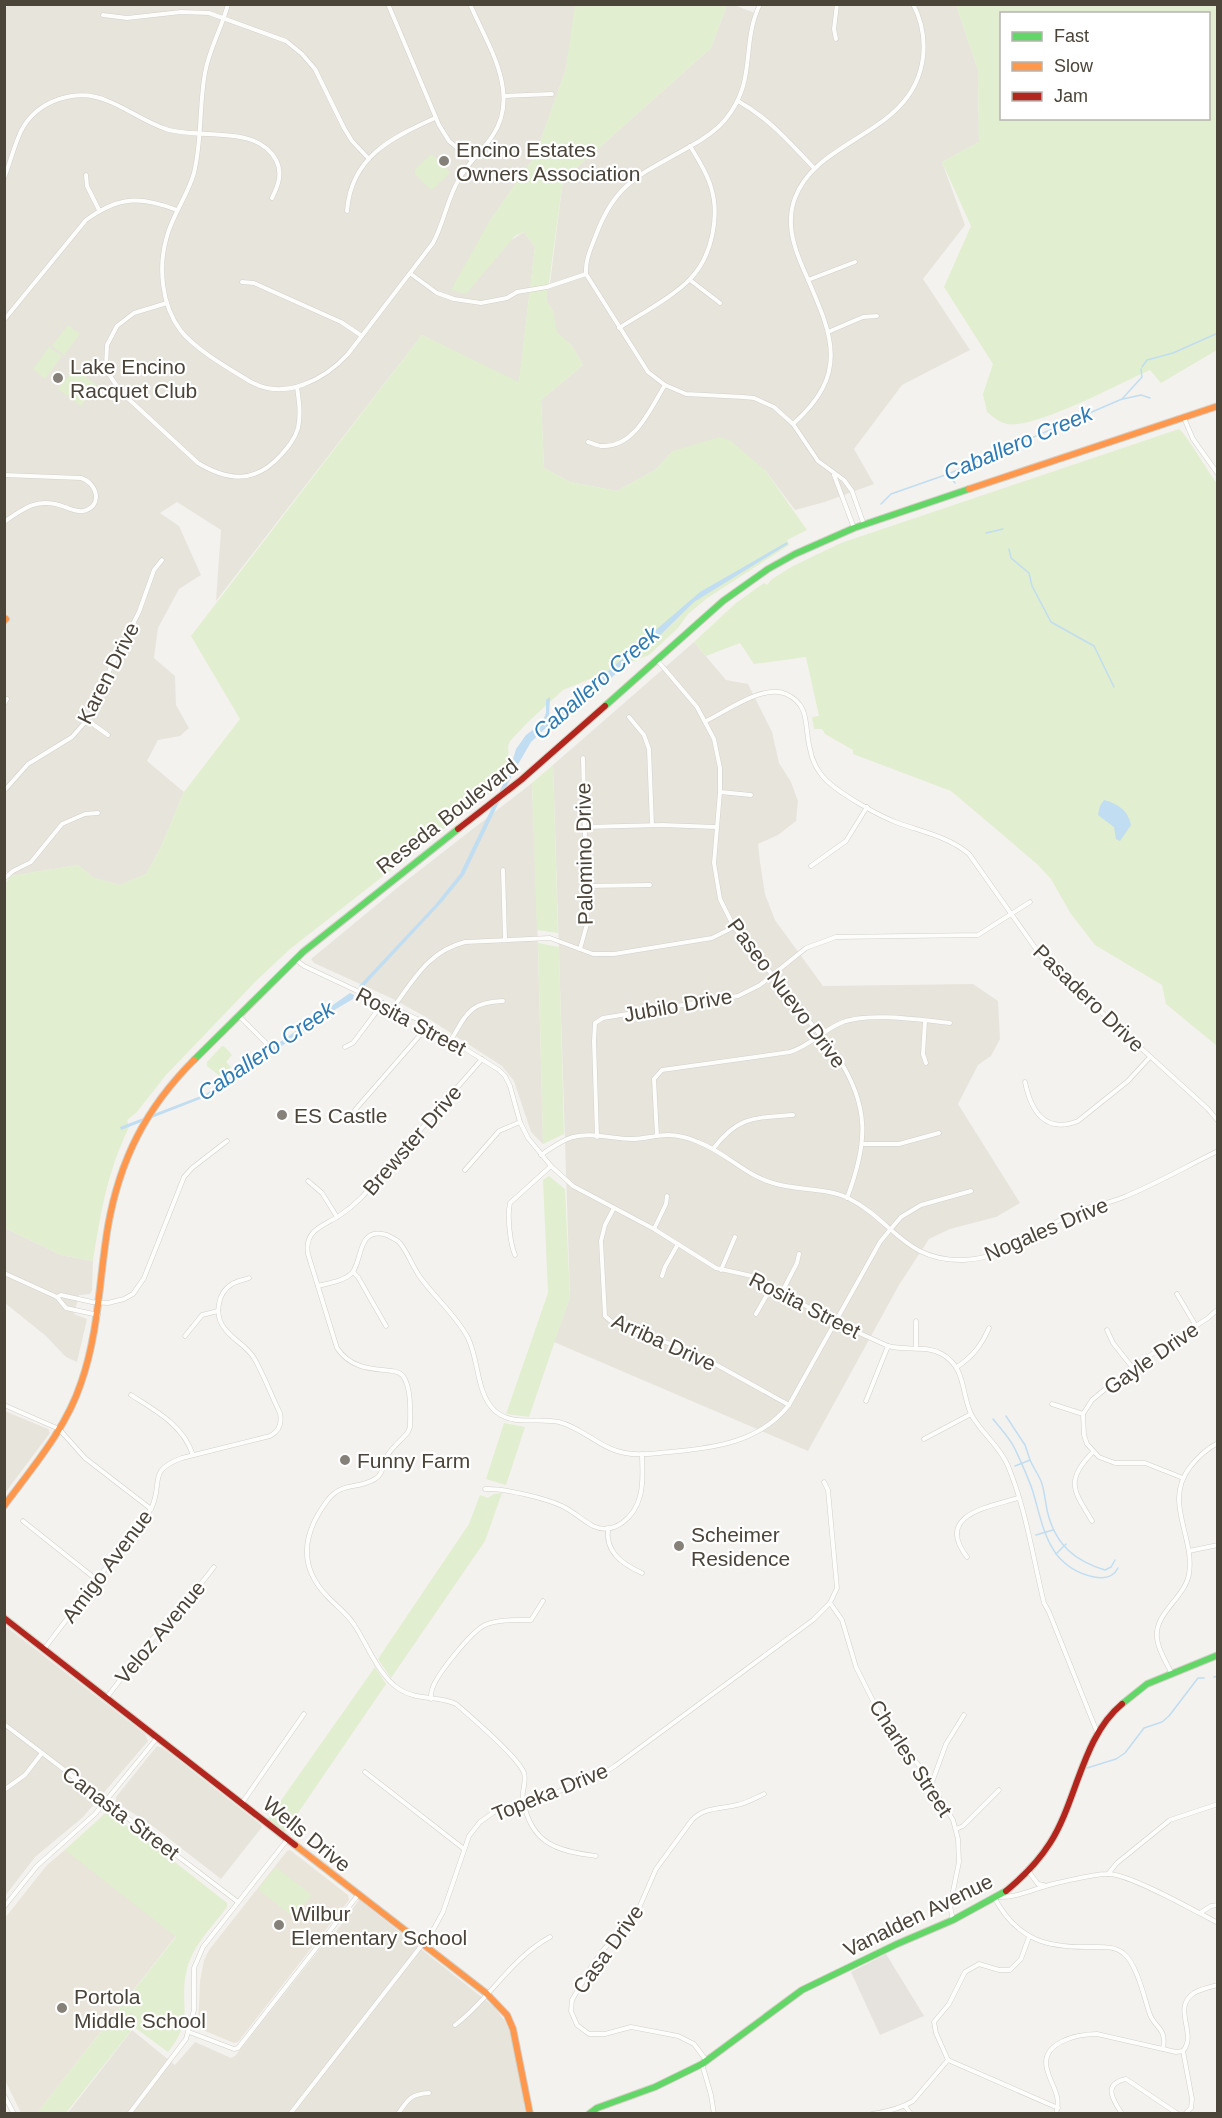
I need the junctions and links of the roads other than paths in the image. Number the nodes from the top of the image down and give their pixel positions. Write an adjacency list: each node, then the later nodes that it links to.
1 (228, 4): 8 (street)
2 (388, 4): 13 (street)
3 (470, 4): 11 (street)
4 (760, 4): 12 (street)
5 (837, 4): 9 (street)
6 (914, 4): 18 (street)
7 (103, 15): 8 (street)
8 (223, 18): 14 (street); 16 (street)
9 (836, 39)
10 (552, 94): 11 (street)
11 (505, 96): 17 (street)
12 (738, 101): 15 (street); 18 (street)
13 (435, 118): 16 (street); 17 (street)
14 (198, 135): 20 (street); 21 (street); 23 (street)
15 (690, 146): 27 (street); 28 (street)
16 (369, 159): 24 (street)
17 (471, 160): 26 (street)
18 (814, 168): 29 (street)
19 (86, 175): 22 (street)
20 (4, 178)
21 (272, 198)
22 (99, 210): 23 (street); 34 (street)
23 (177, 210): 31 (street)
24 (348, 211)
25 (855, 262): 29 (street)
26 (411, 274): 27 (street); 37 (street)
27 (586, 274): 35 (street)
28 (690, 280): 32 (street); 35 (street)
29 (808, 280): 36 (street)
30 (242, 282): 37 (street)
31 (167, 303): 39 (street); 39 (street)
32 (720, 303)
33 (877, 316): 36 (street)
34 (4, 320)
35 (619, 328): 38 (street)
36 (828, 332): 42 (street)
37 (362, 336): 39 (street)
38 (665, 385): 42 (street); 43 (street)
39 (297, 387)
40 (1218, 406): 41 (main road, Reseda Boulevard)
41 (1184, 418): 45 (street); 48 (main road, Reseda Boulevard)
42 (793, 423): 44 (street)
43 (588, 442)
44 (834, 474): 48 (street); 49 (street)
45 (1218, 474)
46 (4, 475): 47 (street)
47 (4, 522)
48 (864, 525): 49 (main road, Reseda Boulevard)
49 (854, 528): 51 (main road, Reseda Boulevard)
50 (162, 560): 55 (street, Karen Drive)
51 (657, 660): 56 (street, Paseo Nuevo Drive); 77 (main road, Reseda Boulevard)
52 (8, 699): 53 (street)
53 (4, 704)
54 (629, 717): 64 (street)
55 (87, 720): 57 (street); 59 (street, Karen Drive)
56 (706, 721): 60 (street, Paseo Nuevo Drive); 62 (street, Pasadero Drive)
57 (108, 735)
58 (583, 759): 65 (street, Palomino Drive)
59 (4, 791)
60 (720, 792): 61 (street); 66 (street, Paseo Nuevo Drive)
61 (751, 795)
62 (867, 807): 67 (street); 73 (street, Pasadero Drive)
63 (98, 813): 69 (street)
64 (652, 825): 65 (street); 66 (street)
65 (585, 827): 71 (street, Palomino Drive)
66 (716, 827): 74 (street, Paseo Nuevo Drive)
67 (812, 866)
68 (503, 870): 75 (street)
69 (4, 879)
70 (650, 885): 71 (street)
71 (587, 886): 76 (street, Palomino Drive)
72 (1030, 902): 73 (street, Jubilo Drive)
73 (1011, 914): 78 (street, Jubilo Drive); 90 (street, Pasadero Drive)
74 (734, 927): 76 (street); 78 (street, Paseo Nuevo Drive)
75 (505, 939): 76 (street); 81 (street)
76 (580, 949)
77 (295, 959): 80 (street, Rosita Street); 82 (main road, Reseda Boulevard)
78 (773, 976): 86 (street, Paseo Nuevo Drive); 100 (street, Jubilo Drive)
79 (503, 1000): 87 (street)
80 (383, 1003): 81 (street, Rosita Street); 89 (street)
81 (393, 1008): 85 (street, Rosita Street)
82 (238, 1015): 88 (street); 130 (main road, Reseda Boulevard)
83 (925, 1021): 84 (street); 86 (street); 92 (street)
84 (950, 1023)
85 (428, 1026): 87 (street, Rosita Street); 94 (street)
86 (820, 1036): 99 (street); 102 (street, Paseo Nuevo Drive)
87 (451, 1040): 91 (street, Rosita Street)
88 (266, 1042)
89 (345, 1047)
90 (1150, 1057): 93 (street); 96 (street, Pasadero Drive)
91 (482, 1059): 97 (street, Rosita Street); 113 (street, Brewster Drive)
92 (926, 1063)
93 (1025, 1082)
94 (355, 1110)
95 (793, 1114): 103 (street)
96 (1218, 1121)
97 (520, 1122): 105 (street, Rosita Street); 107 (street)
98 (939, 1133): 102 (street)
99 (657, 1136): 100 (street, Nogales Drive); 103 (street, Nogales Drive)
100 (597, 1137): 105 (street, Nogales Drive)
101 (227, 1141): 130 (street)
102 (863, 1144): 111 (street, Paseo Nuevo Drive)
103 (713, 1149): 111 (street, Nogales Drive)
104 (1218, 1151): 115 (street, Nogales Drive)
105 (542, 1155): 106 (street, Rosita Street)
106 (551, 1166): 112 (street, Rosita Street); 119 (street)
107 (465, 1170)
108 (308, 1181): 113 (street)
109 (971, 1191): 115 (street)
110 (667, 1196): 114 (street)
111 (847, 1198): 115 (street, Nogales Drive)
112 (614, 1208): 114 (street, Rosita Street); 150 (street, Arriba Drive)
113 (338, 1217): 125 (street, Brewster Drive)
114 (654, 1229): 117 (street, Rosita Street)
115 (889, 1231): 136 (street)
116 (735, 1238): 120 (street)
117 (678, 1244): 120 (street, Rosita Street); 123 (street)
118 (799, 1254): 127 (street)
119 (514, 1255)
120 (721, 1270): 126 (street, Rosita Street)
121 (352, 1272): 125 (street); 137 (street); 157 (street)
122 (4, 1273): 129 (street)
123 (662, 1276)
124 (249, 1278): 132 (street)
125 (318, 1286): 181 (street, Brewster Drive)
126 (772, 1286): 127 (street, Rosita Street); 133 (street)
127 (782, 1292): 136 (street, Rosita Street)
128 (1177, 1294): 138 (street)
129 (57, 1297): 130 (street); 134 (street)
130 (100, 1303): 134 (main road, Reseda Boulevard)
131 (1218, 1309): 138 (street, Gayle Drive)
132 (218, 1311): 141 (street); 158 (street, Amigo Avenue)
133 (756, 1314)
134 (99, 1315): 153 (main road, Reseda Boulevard)
135 (916, 1321): 143 (street)
136 (835, 1322): 142 (street, Rosita Street); 150 (street)
137 (386, 1326)
138 (1196, 1326): 145 (street, Gayle Drive)
139 (989, 1328): 144 (street)
140 (1107, 1330): 145 (street)
141 (185, 1336)
142 (888, 1346): 143 (street, Rosita Street); 147 (street)
143 (916, 1348): 144 (street, Rosita Street)
144 (957, 1367): 151 (street)
145 (1132, 1367): 152 (street, Gayle Drive)
146 (131, 1395): 158 (street)
147 (866, 1401)
148 (1052, 1404): 152 (street)
149 (4, 1405): 153 (street)
150 (789, 1405): 157 (street)
151 (971, 1413): 154 (street); 162 (street)
152 (1083, 1414): 156 (street)
153 (59, 1429): 163 (main road, Reseda Boulevard); 164 (street)
154 (924, 1439)
155 (1218, 1443): 159 (street)
156 (1093, 1452): 159 (street); 166 (street)
157 (642, 1454): 167 (street)
158 (193, 1455): 164 (street, Amigo Avenue)
159 (1183, 1478): 169 (street)
160 (824, 1482): 175 (street)
161 (485, 1489): 167 (street)
162 (1018, 1498): 170 (street); 185 (street)
163 (4, 1506)
164 (151, 1509): 173 (street, Amigo Avenue)
165 (23, 1521): 173 (street)
166 (1092, 1521)
167 (608, 1528): 172 (street)
168 (1218, 1545): 169 (street)
169 (1189, 1551): 179 (street)
170 (967, 1557)
171 (214, 1567): 180 (street, Veloz Avenue)
172 (642, 1573)
173 (97, 1580): 177 (street, Amigo Avenue)
174 (543, 1601): 181 (street)
175 (830, 1603): 189 (street, Charles Street); 195 (street, Topeka Drive)
176 (4, 1618): 177 (main road, Wells Drive)
177 (44, 1649): 180 (main road, Wells Drive)
178 (1218, 1655): 179 (main road, Vanalden Avenue)
179 (1171, 1672): 185 (main road, Vanalden Avenue)
180 (107, 1697): 186 (main road, Wells Drive)
181 (431, 1699): 195 (street, Brewster Drive)
182 (304, 1714): 194 (street)
183 (964, 1715): 189 (street)
184 (4, 1724): 187 (street, Canasta Street)
185 (1098, 1733): 201 (main road, Vanalden Avenue)
186 (157, 1737): 193 (street); 194 (main road, Wells Drive)
187 (42, 1753): 190 (street); 193 (street, Canasta Street)
188 (365, 1772): 199 (street)
189 (931, 1785): 197 (street, Charles Street)
190 (4, 1790)
191 (999, 1790): 197 (street)
192 (764, 1794): 222 (street, Casa Drive)
193 (105, 1802): 206 (street, Canasta Street); 208 (street)
194 (242, 1803): 198 (main road, Wells Drive)
195 (524, 1803): 199 (street, Topeka Drive); 200 (street, Brewster Drive)
196 (1218, 1804): 202 (street)
197 (955, 1829): 210 (street, Charles Street)
198 (287, 1840): 204 (main road, Wells Drive); 206 (street)
199 (464, 1849): 214 (street, Topeka Drive)
200 (596, 1856)
201 (1029, 1872): 203 (street); 205 (main road, Vanalden Avenue)
202 (1108, 1874): 203 (street); 209 (street)
203 (1044, 1886): 205 (street)
204 (358, 1895): 214 (main road, Wells Drive); 218 (street)
205 (996, 1898): 210 (main road, Vanalden Avenue); 212 (street)
206 (238, 1902): 218 (street)
207 (1218, 1905): 209 (street)
208 (4, 1907)
209 (1200, 1913): 211 (street)
210 (953, 1920): 222 (main road, Vanalden Avenue)
211 (1218, 1923)
212 (1029, 1937): 219 (street); 221 (street)
213 (550, 1938): 216 (street)
214 (423, 1944): 216 (main road, Wells Drive); 229 (street, Topeka Drive)
215 (1218, 1984): 220 (street)
216 (486, 1994): 217 (street); 231 (main road, Wells Drive)
217 (455, 2025)
218 (189, 2032): 228 (street)
219 (1163, 2049): 220 (street); 226 (street)
220 (1183, 2051): 239 (street)
221 (948, 2060): 225 (street); 226 (street)
222 (704, 2062): 232 (main road, Vanalden Avenue); 233 (street, Casa Drive)
223 (429, 2093): 230 (street)
224 (5, 2096): 227 (street)
225 (905, 2106): 234 (street); 235 (street)
226 (1058, 2108): 236 (street)
227 (14, 2114)
228 (129, 2114)
229 (290, 2114)
230 (398, 2114)
231 (531, 2114)
232 (589, 2114)
233 (714, 2114)
234 (872, 2114)
235 (911, 2114)
236 (1056, 2114)
237 (1122, 2114): 238 (street)
238 (1178, 2114)
239 (1185, 2114)

